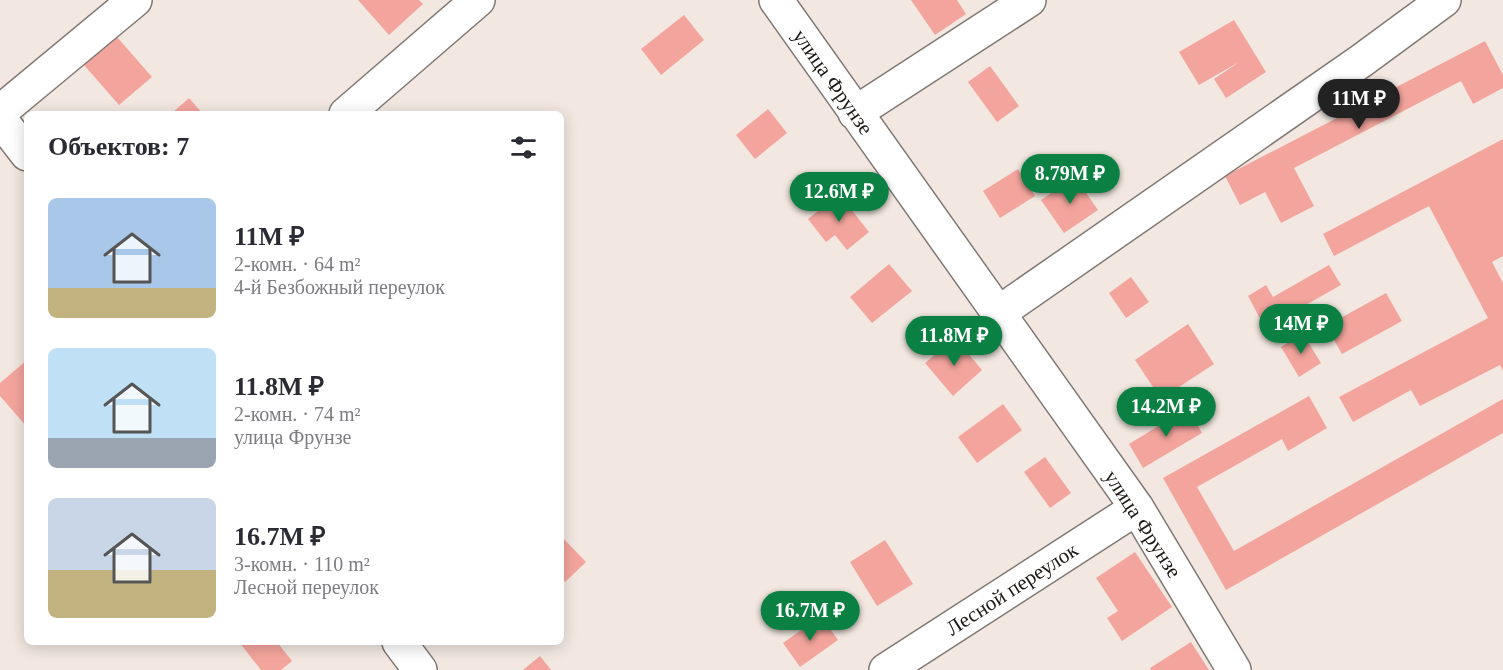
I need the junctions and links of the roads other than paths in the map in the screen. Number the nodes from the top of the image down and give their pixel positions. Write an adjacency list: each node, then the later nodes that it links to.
1 (135, 0): 7 (street)
2 (478, 0): 6 (street)
3 (776, 0): 8 (street, улица Фрунзе)
4 (1029, 0): 8 (street)
5 (1444, 0): 11 (street)
6 (349, 111)
7 (0, 112)
8 (855, 113): 11 (street, улица Фрунзе)
9 (0, 119): 10 (street)
10 (24, 150)
11 (997, 314): 12 (street, улица Фрунзе)
12 (1137, 508): 15 (street, Лесной переулок); 16 (street, улица Фрунзе)
13 (401, 645): 14 (street)
14 (420, 670)
15 (886, 670)
16 (1234, 670)

